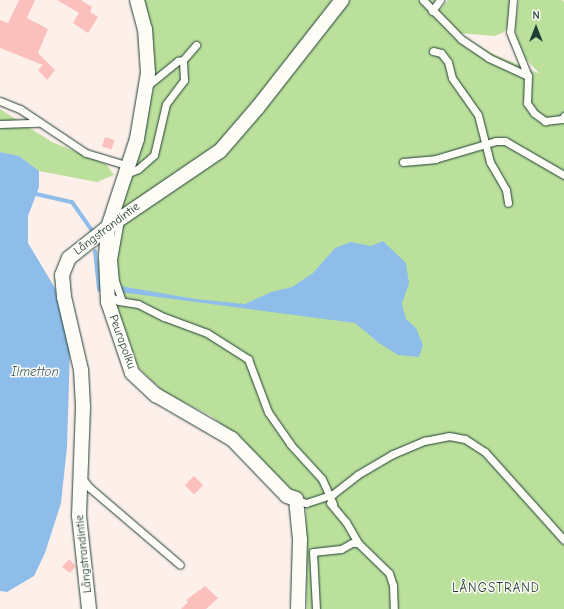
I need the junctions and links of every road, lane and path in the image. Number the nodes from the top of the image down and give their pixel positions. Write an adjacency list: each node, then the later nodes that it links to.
1 (137, 0): 11 (street, Peurapolku)
2 (342, 0): 21 (street, Långstrandintie)
3 (423, 0): 6 (lane)
4 (440, 0): 6 (lane)
5 (513, 0): 10 (lane)
6 (432, 11): 10 (lane)
7 (196, 45): 9 (lane)
8 (433, 51): 16 (lane)
9 (183, 60): 11 (lane); 18 (lane)
10 (528, 76): 13 (lane)
11 (145, 87): 18 (street, Peurapolku)
12 (0, 101): 14 (lane)
13 (564, 116)
14 (38, 123): 15 (lane); 18 (lane)
15 (0, 124)
16 (486, 144): 17 (lane); 19 (lane); 20 (lane)
17 (403, 162)
18 (127, 170): 22 (street, Peurapolku)
19 (564, 174)
20 (508, 203)
21 (120, 219): 22 (street, Långstrandintie); 24 (lane)
22 (108, 227): 23 (street, Peurapolku); 25 (street, Långstrandintie)
23 (108, 295): 24 (lane); 27 (street, Peurapolku)
24 (122, 302): 26 (lane)
25 (80, 476): 32 (lane); 33 (street, Långstrandintie)
26 (329, 496): 28 (lane); 29 (lane); 30 (lane)
27 (296, 499): 28 (lane); 34 (street)
28 (315, 500): 29 (lane)
29 (333, 504): 31 (lane)
30 (564, 540)
31 (358, 543): 35 (lane); 36 (lane)
32 (180, 565)
33 (89, 609)
34 (298, 609)
35 (316, 609)
36 (394, 609)

